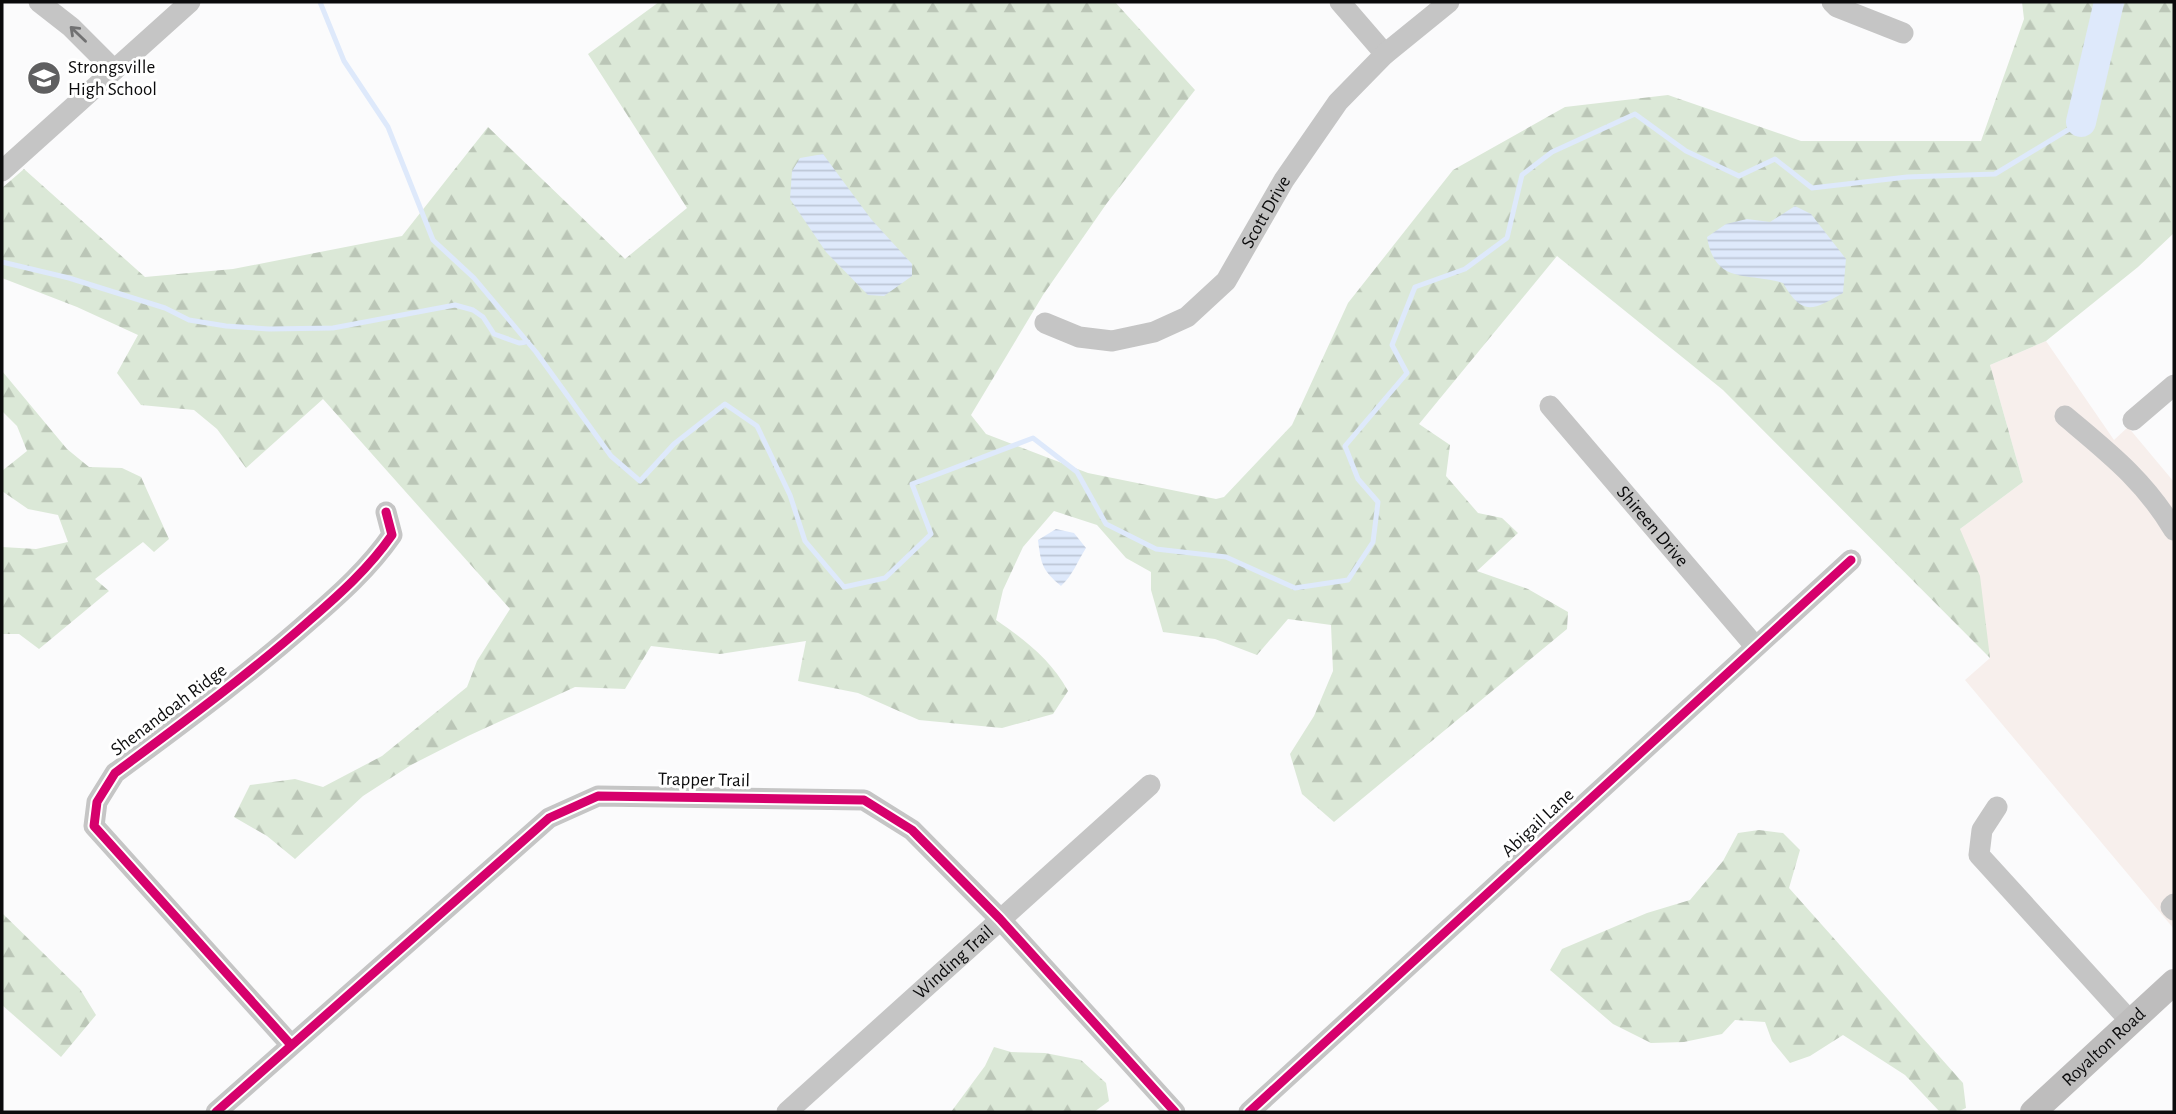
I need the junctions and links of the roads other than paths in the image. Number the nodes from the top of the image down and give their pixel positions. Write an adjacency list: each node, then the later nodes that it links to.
1 (38, 2): 8 (street, one-way to 1)
2 (190, 2): 8 (street)
3 (1340, 2): 7 (street)
4 (1449, 2): 7 (street, Scott Drive)
5 (1832, 2): 6 (street)
6 (1903, 33)
7 (1385, 54): 10 (street, Scott Drive)
8 (114, 70): 9 (street)
9 (2, 171)
10 (1045, 323)
11 (2174, 385): 14 (street)
12 (1550, 406): 18 (street, Shireen Drive)
13 (2065, 416): 16 (street)
14 (2133, 420)
15 (386, 512): 26 (street, Shenandoah Ridge)
16 (2174, 530)
17 (1851, 560): 18 (street, Abigail Lane)
18 (1755, 646): 30 (street, Abigail Lane)
19 (1150, 785): 23 (street, Winding Trail)
20 (1997, 807): 25 (street)
21 (2174, 904): 22 (street)
22 (2174, 910)
23 (1000, 919): 26 (street, Trapper Trail); 28 (street, Winding Trail); 29 (street, Trapper Trail)
24 (2174, 982): 25 (main road, Royalton Road)
25 (2131, 1021): 31 (main road, Royalton Road)
26 (291, 1045): 27 (street, Trapper Trail)
27 (216, 1112)
28 (787, 1112)
29 (1175, 1112)
30 (1249, 1112)
31 (2032, 1112)

